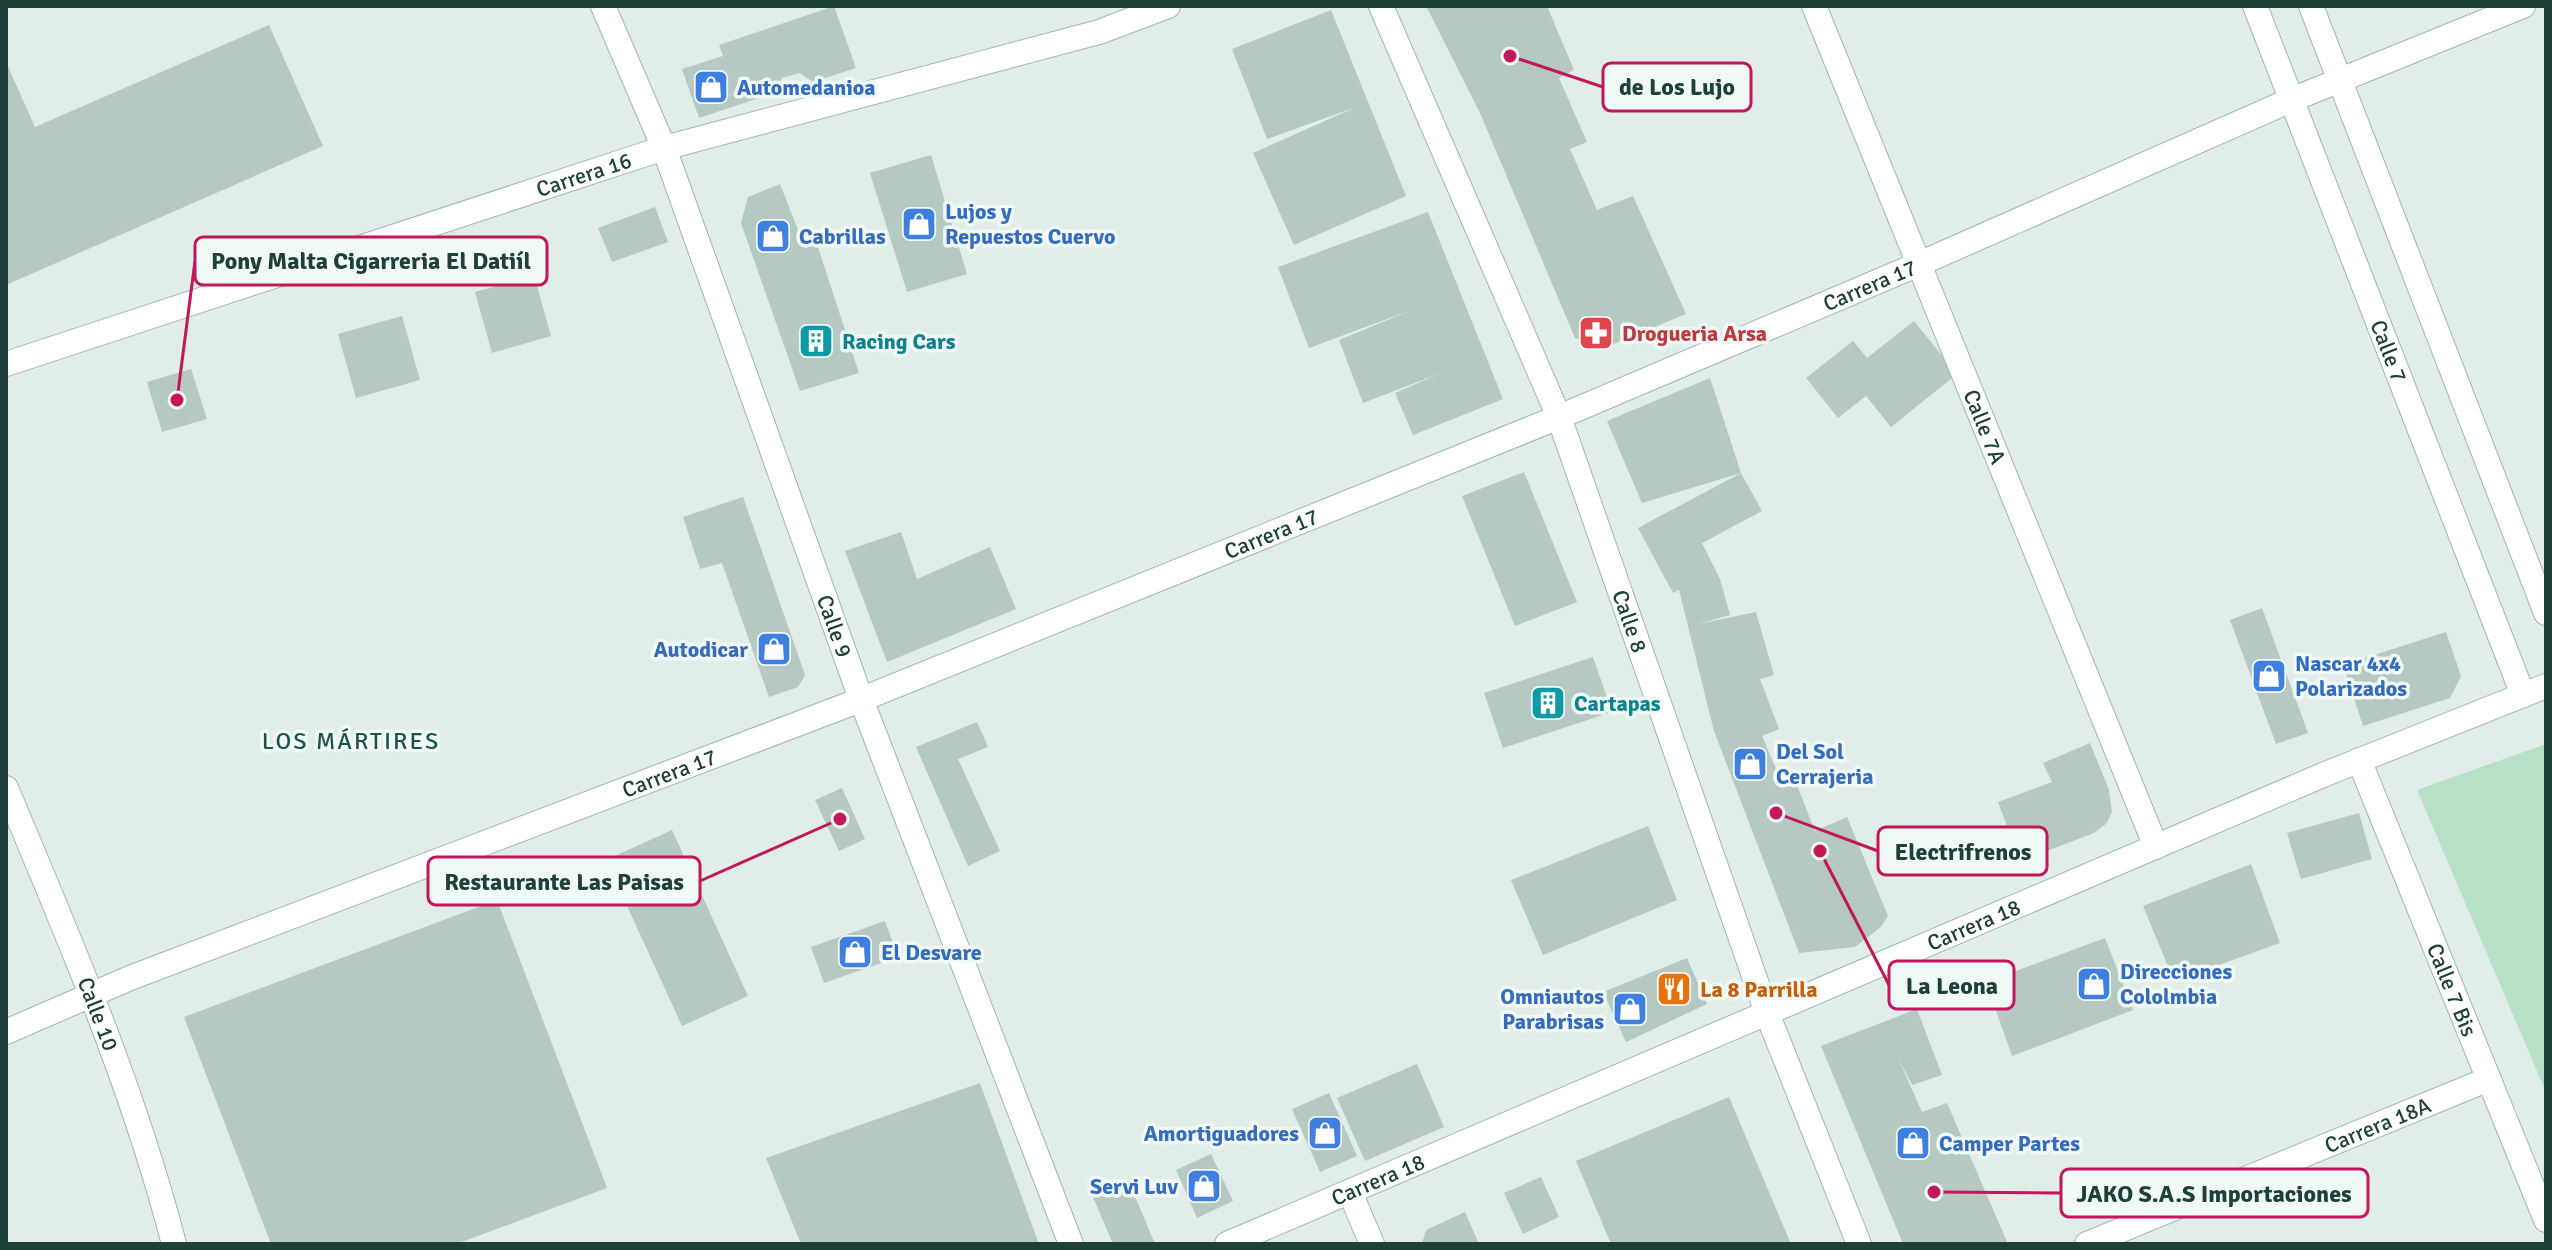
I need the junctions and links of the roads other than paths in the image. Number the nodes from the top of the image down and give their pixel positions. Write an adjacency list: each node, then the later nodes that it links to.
1 (603, 6): 10 (street, Calle 9)
2 (1168, 6): 10 (street, Carrera 16)
3 (1381, 6): 13 (street, Calle 8)
4 (1814, 6): 11 (street, Calle 7A)
5 (2255, 6): 9 (street, Calle 7)
6 (2311, 6): 8 (street)
7 (2523, 6): 8 (street, Carrera 17)
8 (2340, 80): 9 (street, Carrera 17); 14 (street)
9 (2291, 100): 11 (street, Carrera 17); 16 (street, Calle 7)
10 (664, 148): 12 (street, Carrera 16); 17 (street, Calle 9)
11 (1919, 264): 13 (street, Carrera 17); 20 (street, Calle 7A)
12 (6, 364)
13 (1559, 417): 17 (street, Carrera 17); 22 (street, Calle 8)
14 (2546, 613)
15 (2546, 686): 16 (street, Carrera 18)
16 (2523, 695): 18 (street, Carrera 18)
17 (861, 699): 21 (street, Carrera 17); 28 (street, Calle 9)
18 (2359, 760): 20 (street, Carrera 18); 24 (street, Calle 7 Bis)
19 (6, 788): 21 (street, Calle 10)
20 (2156, 847): 22 (street, Carrera 18)
21 (92, 994): 23 (street, Carrera 17); 27 (street, Calle 10)
22 (1767, 1013): 25 (street, Carrera 18); 31 (street, Calle 8)
23 (6, 1032)
24 (2489, 1079): 26 (street, Calle 7 Bis); 32 (street, Carrera 18A)
25 (1350, 1192): 29 (street, Carrera 18); 30 (street)
26 (2546, 1220)
27 (174, 1244)
28 (1071, 1244)
29 (1227, 1244)
30 (1372, 1244)
31 (1859, 1244)
32 (2087, 1244)

